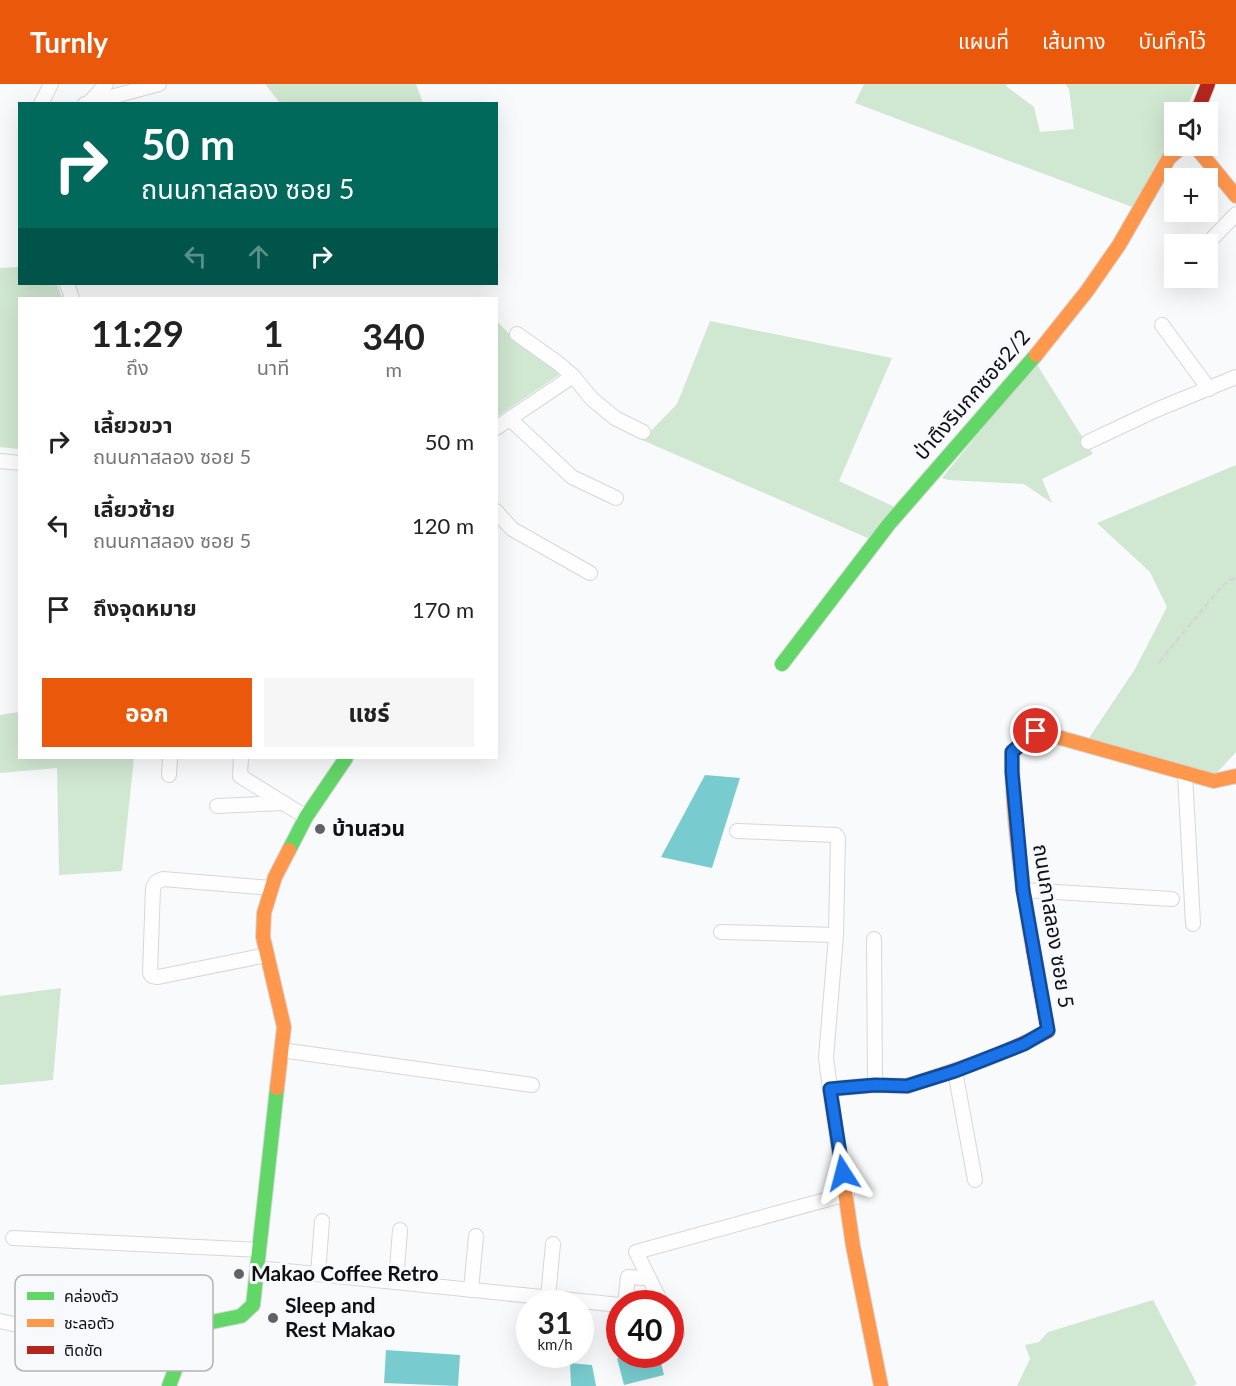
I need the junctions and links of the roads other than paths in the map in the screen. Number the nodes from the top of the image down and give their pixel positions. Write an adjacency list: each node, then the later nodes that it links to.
1 (51, 84): 5 (street)
2 (106, 84): 6 (street)
3 (159, 84): 7 (street)
4 (1208, 84): 8 (street)
5 (42, 102)
6 (88, 102)
7 (91, 102)
8 (1201, 102)
9 (1172, 156): 28 (street, ป่าตึงริมกกซอย2/2)
10 (1204, 156): 11 (street)
11 (1236, 196)
12 (1236, 214): 13 (street)
13 (1217, 234)
14 (1161, 325): 18 (street)
15 (517, 334): 16 (street)
16 (573, 376): 19 (street); 21 (street)
17 (1236, 377): 18 (street)
18 (1209, 388): 22 (street)
19 (510, 419): 20 (street); 25 (street)
20 (498, 427)
21 (643, 432)
22 (1088, 442)
23 (0, 461): 24 (street)
24 (18, 463)
25 (616, 498)
26 (498, 514): 27 (street)
27 (590, 573)
28 (782, 664)
29 (170, 759): 33 (street)
30 (241, 759): 35 (street)
31 (345, 759): 37 (street)
32 (1185, 773): 34 (street, ถนนกาสลอง ซอย 5); 40 (street, ถนนกาสลอง ซอย 5); 42 (street)
33 (169, 775)
34 (1236, 776)
35 (284, 803): 36 (street); 37 (street)
36 (217, 806)
37 (306, 817): 39 (street)
38 (737, 831): 44 (street)
39 (271, 888): 46 (street); 46 (street)
40 (1023, 890): 41 (street); 48 (street, ถนนกาสลอง ซอย 5)
41 (1172, 899)
42 (1194, 924)
43 (721, 932): 44 (street)
44 (836, 935): 51 (street)
45 (874, 939): 50 (street)
46 (267, 955): 47 (street)
47 (281, 1050): 49 (street); 59 (street)
48 (955, 1071): 50 (street, ถนนกาสลอง ซอย 5); 52 (street)
49 (532, 1085)
50 (875, 1085): 51 (street, ถนนกาสลอง ซอย 5)
51 (830, 1089): 53 (street)
52 (975, 1180)
53 (847, 1194): 67 (street); 74 (street)
54 (322, 1221): 61 (street)
55 (400, 1230): 63 (street)
56 (476, 1236): 64 (street)
57 (13, 1238): 59 (street)
58 (553, 1244): 65 (street)
59 (259, 1250): 60 (street)
60 (257, 1268): 61 (street); 70 (street)
61 (318, 1274): 63 (street)
62 (644, 1278): 66 (street)
63 (396, 1282): 64 (street)
64 (471, 1290): 68 (street)
65 (549, 1290)
66 (627, 1290)
67 (655, 1290)
68 (516, 1295)
69 (0, 1321): 71 (street)
70 (213, 1322)
71 (15, 1324)
72 (174, 1371): 73 (street)
73 (169, 1386)
74 (881, 1386)

